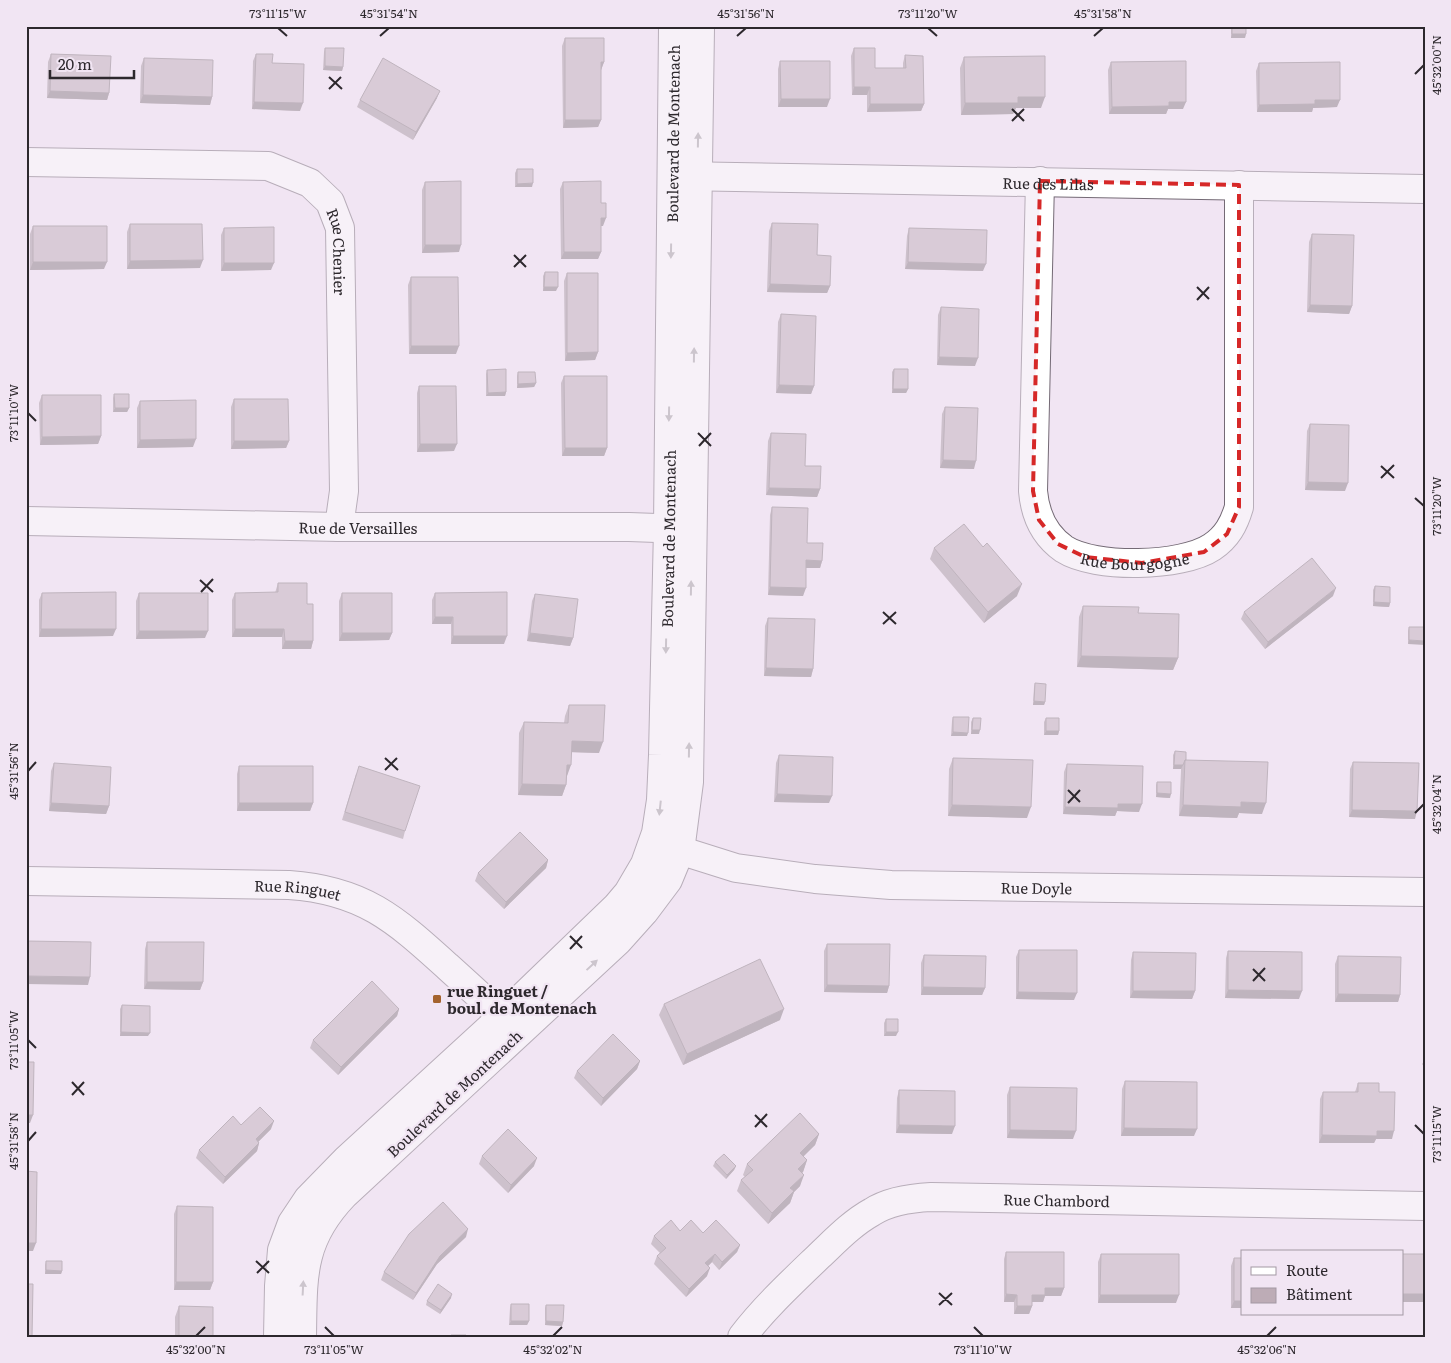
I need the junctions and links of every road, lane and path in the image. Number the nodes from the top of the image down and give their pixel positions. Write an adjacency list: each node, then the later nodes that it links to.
1 (26, 162): 7 (street, Rue Chenier)
2 (684, 176): 3 (street, Rue des Lilas); 8 (street, Boulevard de Montenach)
3 (1040, 181): 4 (street, Rue des Lilas); 4 (street, Rue Bourgogne)
4 (1239, 186): 5 (street, Rue des Lilas)
5 (1425, 189)
6 (26, 521): 7 (street, Rue de Versailles)
7 (339, 527): 8 (street, Rue de Versailles)
8 (680, 529): 9 (street, Boulevard de Montenach, one-way to 9); 10 (street, Boulevard de Montenach, one-way to 8)
9 (653, 842): 10 (street, Rue Doyle); 13 (street, Boulevard de Montenach)
10 (680, 851): 12 (street, Rue Doyle); 13 (street, Boulevard de Montenach, one-way to 10)
11 (26, 881): 13 (street, Rue Ringuet)
12 (1425, 892)
13 (510, 1025): 15 (street, Boulevard de Montenach); 16 (street, Boulevard de Montenach, one-way to 13)
14 (1425, 1206): 17 (street, Rue Chambord)
15 (278, 1337)
16 (302, 1337)
17 (742, 1337)

